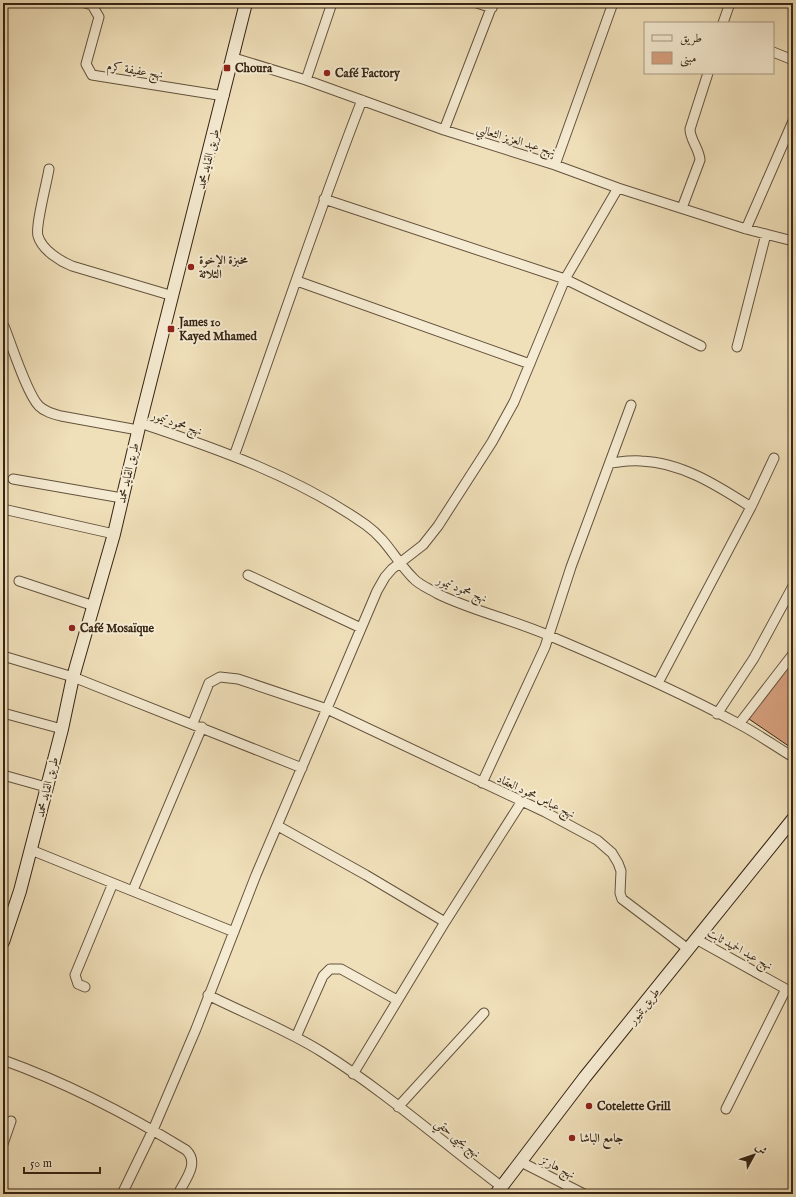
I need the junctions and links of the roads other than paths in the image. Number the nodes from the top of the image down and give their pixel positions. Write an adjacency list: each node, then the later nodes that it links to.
1 (246, 3): 10 (main road, طريق القايد محمد)
2 (332, 3): 13 (street)
3 (477, 3): 7 (street)
4 (613, 3): 18 (street)
5 (730, 3): 8 (street)
6 (88, 4): 14 (street, نهج عفيفة كرم)
7 (493, 5): 17 (street)
8 (723, 22)
9 (774, 52): 11 (street)
10 (234, 58): 13 (street, نهج عبد العزيز الثعالبي); 14 (main road, طريق القايد محمد)
11 (793, 60)
12 (708, 74): 22 (street)
13 (306, 80): 15 (street, نهج عبد العزيز الثعالبي)
14 (224, 96): 28 (main road, طريق القايد محمد)
15 (362, 100): 17 (street, نهج عبد العزيز الثعالبي); 21 (street)
16 (793, 121): 23 (street)
17 (444, 130): 18 (street, نهج عبد العزيز الثعالبي)
18 (555, 165): 20 (street, نهج عبد العزيز الثعالبي)
19 (49, 169): 28 (street)
20 (618, 188): 22 (street, نهج عبد العزيز الثعالبي); 26 (street)
21 (324, 199): 26 (street); 27 (street)
22 (682, 208): 23 (street, نهج عبد العزيز الثعالبي)
23 (746, 229): 24 (street, نهج عبد العزيز الثعالبي)
24 (766, 234): 25 (street, نهج عبد العزيز الثعالبي); 31 (street)
25 (793, 241)
26 (565, 279): 30 (street); 32 (street)
27 (298, 281): 32 (street); 35 (street)
28 (173, 296): 34 (main road, طريق القايد محمد)
29 (4, 326): 34 (street, نهج محمود تيمور)
30 (701, 346)
31 (737, 347)
32 (530, 364): 43 (street)
33 (631, 405): 37 (street)
34 (139, 426): 35 (street, نهج محمود تيمور); 39 (main road, طريق القايد محمد)
35 (234, 456): 43 (street, نهج محمود تيمور)
36 (774, 458): 40 (street)
37 (610, 463): 40 (street); 49 (street)
38 (13, 479): 39 (street)
39 (122, 498): 42 (main road, طريق القايد محمد)
40 (751, 506): 53 (street)
41 (3, 509): 42 (street)
42 (114, 534): 47 (main road, طريق القايد محمد)
43 (401, 562): 48 (street); 49 (street, نهج محمود تيمور)
44 (248, 575): 48 (street)
45 (19, 581): 47 (street)
46 (793, 586): 56 (street)
47 (94, 606): 52 (main road, طريق القايد محمد)
48 (361, 628): 54 (street)
49 (548, 635): 53 (street, نهج محمود تيمور); 64 (street)
50 (793, 654): 58 (street)
51 (3, 656): 52 (street)
52 (73, 677): 57 (street); 60 (main road, طريق القايد محمد)
53 (658, 683): 56 (street, نهج محمود تيمور)
54 (327, 710): 57 (street, نهج عباس محمود العقاد); 62 (street); 64 (street, نهج عباس محمود العقاد)
55 (3, 713): 60 (street)
56 (717, 714): 58 (street, نهج محمود تيمور)
57 (193, 723): 59 (street)
58 (739, 724): 61 (street, نهج محمود تيمور)
59 (202, 727): 62 (street); 71 (street)
60 (62, 729): 65 (main road, طريق القايد محمد)
61 (793, 757)
62 (302, 768): 68 (street)
63 (3, 775): 65 (street)
64 (482, 783): 66 (street, نهج عباس محمود العقاد)
65 (46, 787): 69 (main road, طريق القايد محمد)
66 (522, 801): 72 (street); 76 (street, نهج عباس محمود العقاد)
67 (793, 819): 75 (main road, طريق تنيور)
68 (278, 826): 72 (street); 73 (street)
69 (31, 850): 70 (street); 74 (main road, طريق القايد محمد)
70 (113, 883): 71 (street); 77 (street)
71 (133, 890): 73 (street)
72 (444, 922): 80 (street)
73 (234, 932): 79 (street)
74 (4, 936)
75 (696, 938): 76 (main road, طريق تنيور); 78 (street, نهج عبد الحميد ثابت)
76 (688, 949): 90 (main road, طريق تنيور)
77 (85, 987)
78 (790, 991): 86 (street)
79 (208, 995): 82 (street, نهج يحيى حقي); 88 (street)
80 (397, 1000): 82 (street); 84 (street)
81 (484, 1013): 85 (street)
82 (296, 1037): 84 (street, نهج يحيى حقي)
83 (3, 1060): 88 (street)
84 (353, 1074): 85 (street, نهج يحيى حقي)
85 (398, 1107): 91 (street, نهج يحيى حقي)
86 (726, 1109)
87 (11, 1121): 89 (street)
88 (153, 1130): 92 (street); 93 (street)
89 (3, 1144)
90 (521, 1162): 91 (main road, طريق تنيور); 94 (street, نهج هارتز)
91 (499, 1191)
92 (122, 1194)
93 (178, 1194)
94 (584, 1194)

